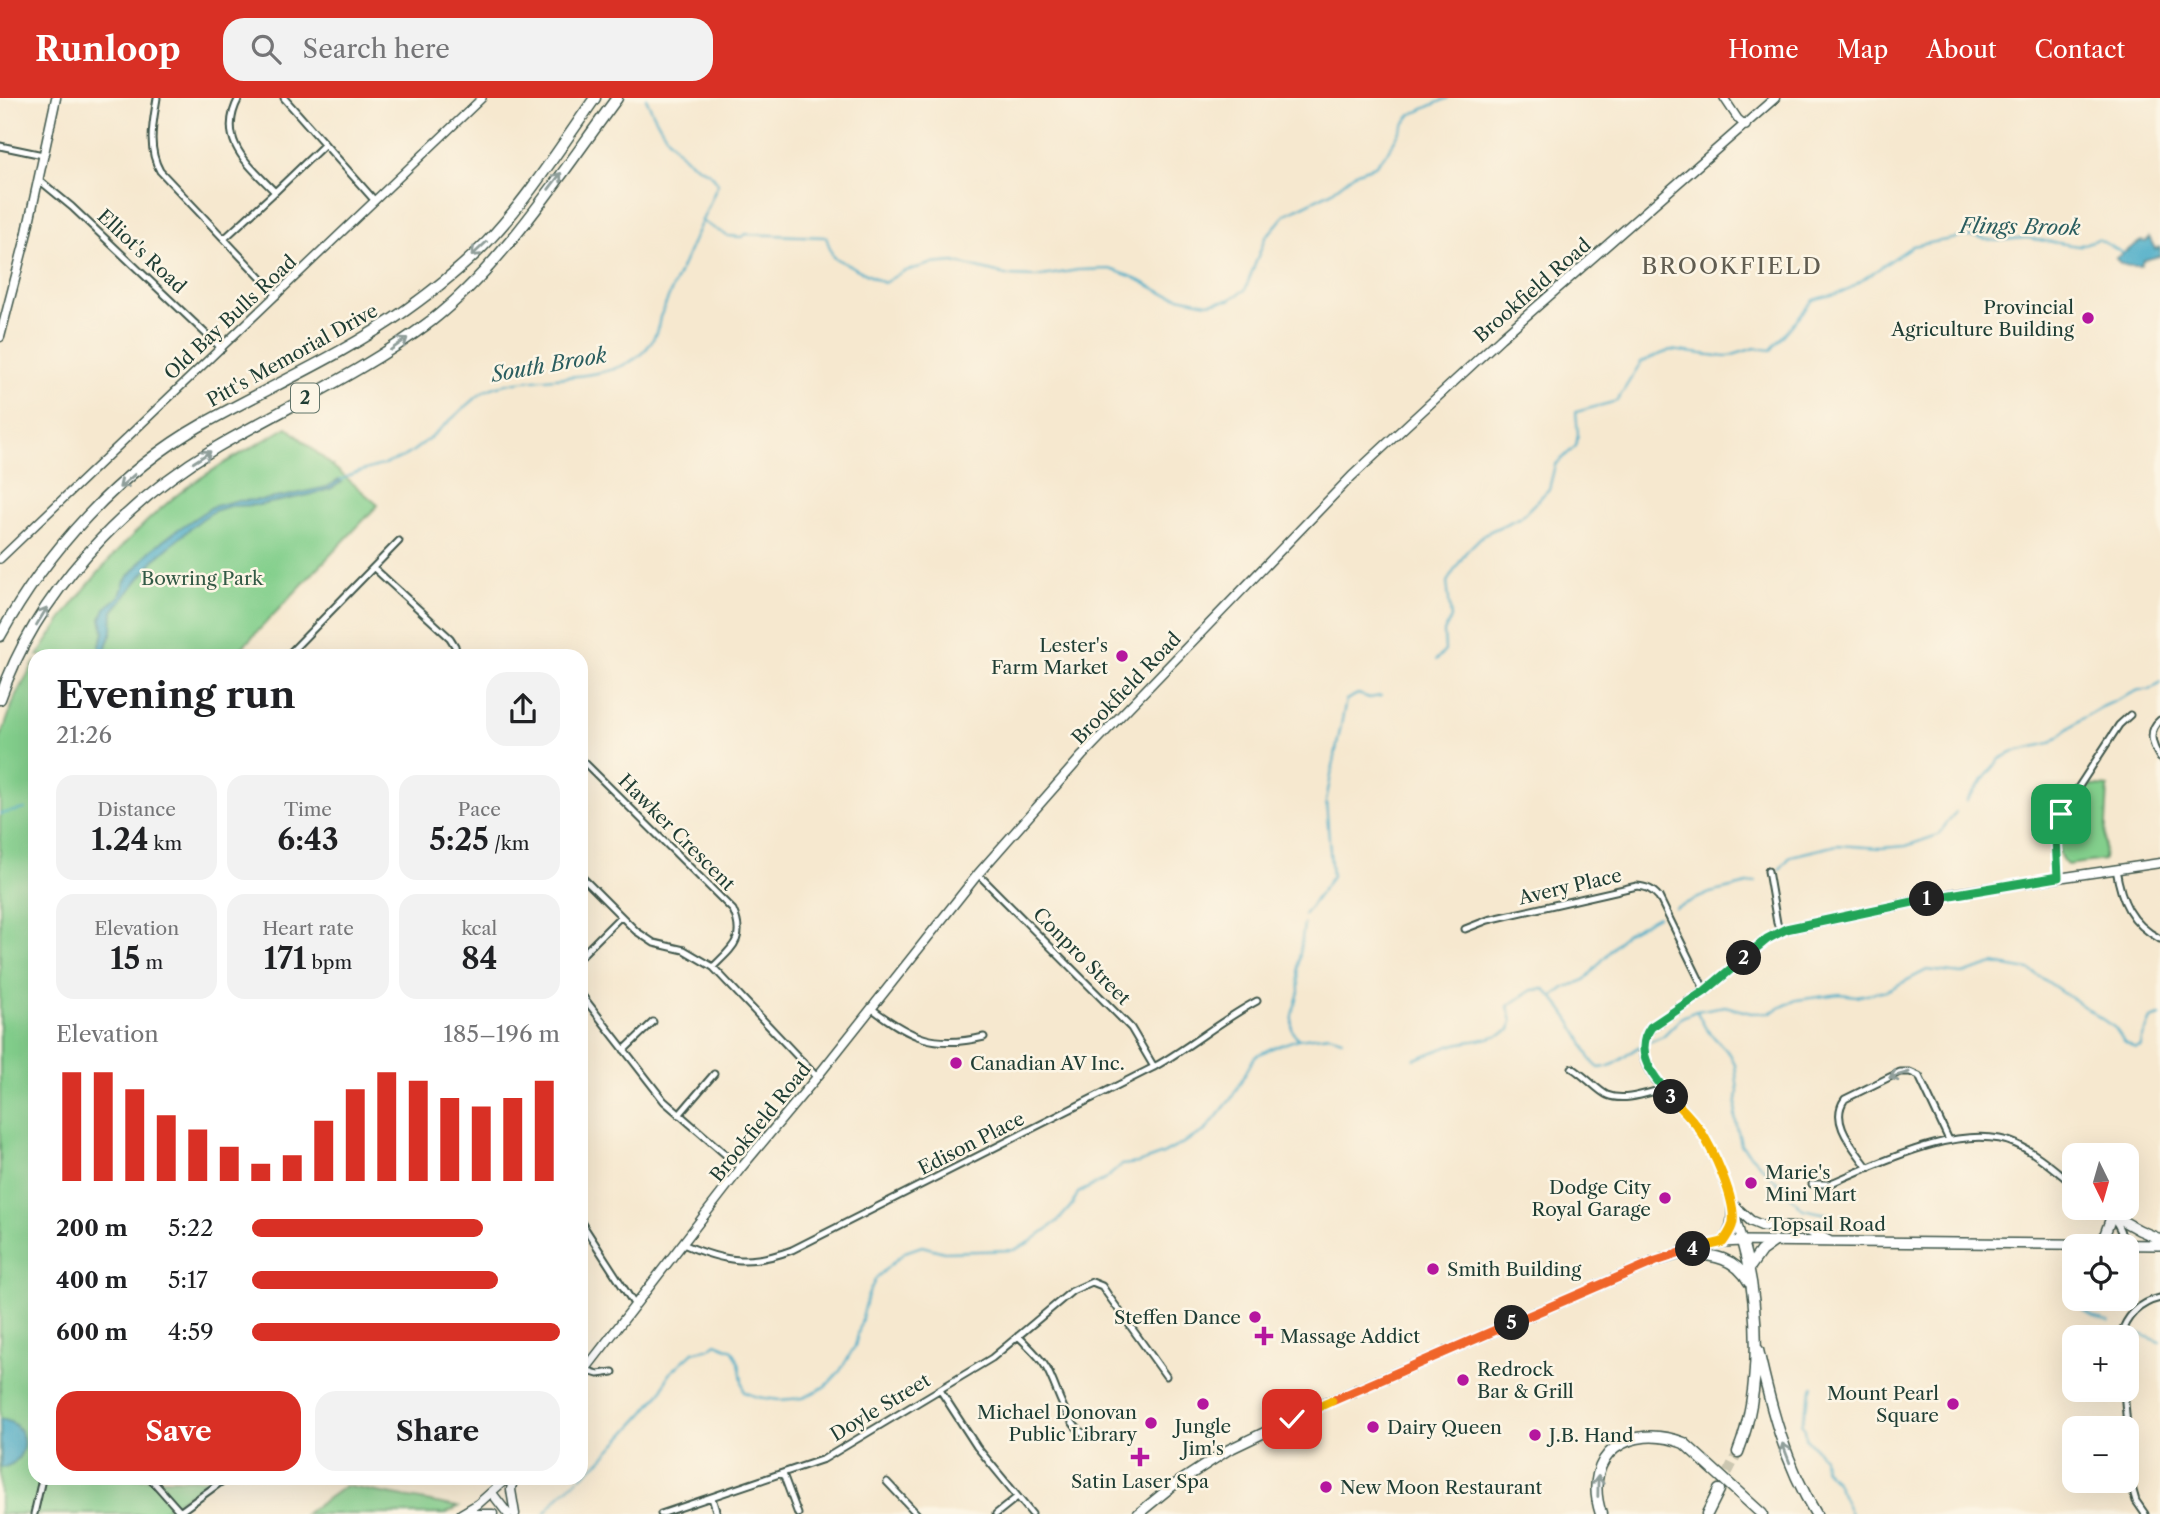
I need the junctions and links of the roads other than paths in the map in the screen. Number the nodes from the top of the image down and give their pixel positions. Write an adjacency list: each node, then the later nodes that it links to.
1 (56, 98): 13 (main road)
2 (157, 98): 17 (street)
3 (239, 98): 15 (street)
4 (285, 98): 11 (street)
5 (482, 98): 16 (street, Old Bay Bulls Road)
6 (595, 98): 25 (highway, Pitt's Memorial Drive / 2, one-way to 25)
7 (617, 98): 28 (highway, 2, one-way to 7)
8 (1724, 98): 10 (street)
9 (1775, 98): 10 (main road, Brookfield Road)
10 (1746, 126): 36 (main road, Brookfield Road)
11 (325, 144): 15 (street); 16 (street)
12 (0, 146): 13 (street)
13 (43, 155): 14 (main road)
14 (38, 179): 19 (main road); 21 (street, Elliot's Road)
15 (275, 192): 17 (street)
16 (375, 201): 18 (street, Old Bay Bulls Road)
17 (224, 239): 18 (street)
18 (277, 295): 21 (street, Old Bay Bulls Road)
19 (4, 302): 20 (main road)
20 (0, 337)
21 (222, 349): 23 (street, Old Bay Bulls Road)
22 (399, 541): 24 (street)
23 (0, 559)
24 (374, 568): 26 (street); 27 (street)
25 (0, 636)
26 (294, 649)
27 (456, 649)
28 (0, 699)
29 (2130, 715): 37 (street)
30 (2160, 720): 31 (street)
31 (2160, 758)
32 (588, 766): 44 (street, Hawker Crescent)
33 (2160, 863): 34 (main road)
34 (2116, 869): 37 (main road); 42 (street)
35 (1768, 871): 41 (street)
36 (978, 874): 48 (main road, Brookfield Road); 52 (street, Conpro Street)
37 (2058, 877): 41 (main road)
38 (588, 883): 39 (street)
39 (621, 916): 43 (street); 44 (street)
40 (1465, 929): 45 (street, Avery Place)
41 (1780, 931): 45 (main road)
42 (2160, 939)
43 (588, 949)
44 (713, 967): 55 (street)
45 (1705, 991): 56 (main road)
46 (1257, 1001): 52 (street, Edison Place)
47 (588, 1003): 51 (street)
48 (871, 1008): 50 (street); 55 (main road, Brookfield Road)
49 (653, 1022): 51 (street)
50 (984, 1037)
51 (624, 1050): 57 (street)
52 (1154, 1067): 71 (street, Edison Place)
53 (1572, 1068): 56 (street)
54 (714, 1074): 57 (street)
55 (817, 1077): 59 (main road, Brookfield Road)
56 (1663, 1089): 63 (main road)
57 (679, 1115): 59 (street)
58 (1949, 1140): 60 (street); 60 (street, one-way to 60); 61 (street)
59 (741, 1168): 71 (main road, Brookfield Road)
60 (1868, 1168): 62 (street)
61 (2062, 1176)
62 (1812, 1184)
63 (1732, 1204): 67 (main road); 69 (main road); 70 (main road)
64 (2121, 1220): 66 (main road)
65 (588, 1233): 79 (street)
66 (2160, 1238)
67 (1742, 1241): 68 (main road, Topsail Road); 69 (main road, Topsail Road); 76 (highway)
68 (1775, 1241): 70 (main road, Topsail Road); 76 (highway)
69 (1723, 1242): 75 (main road, Topsail Road)
70 (1831, 1242): 72 (main road, Topsail Road)
71 (683, 1244): 79 (main road, Brookfield Road)
72 (2062, 1245)
73 (2139, 1245): 74 (main road, Topsail Road)
74 (2160, 1245)
75 (1682, 1252): 77 (highway); 115 (main road, Topsail Road)
76 (1749, 1269): 77 (highway)
77 (1752, 1288): 81 (highway)
78 (2160, 1298): 80 (street)
79 (634, 1304): 83 (main road, Brookfield Road)
80 (2126, 1325)
81 (1754, 1333): 90 (highway); 119 (highway, one-way to 81)
82 (1018, 1336): 86 (street, Doyle Street); 87 (street, Doyle Street); 89 (street)
83 (588, 1365)
84 (613, 1372): 85 (street)
85 (588, 1373)
86 (1166, 1376)
87 (940, 1390): 91 (street, Doyle Street); 101 (street)
88 (2124, 1402): 120 (street)
89 (1090, 1437)
90 (1738, 1452)
91 (783, 1474): 100 (street, Doyle Street); 111 (street)
92 (887, 1482): 112 (street)
93 (41, 1485): 103 (street)
94 (156, 1485): 102 (street)
95 (217, 1485): 102 (street)
96 (500, 1485): 99 (main road)
97 (512, 1485): 108 (main road)
98 (1719, 1490): 117 (highway)
99 (492, 1493): 104 (main road); 107 (main road)
100 (712, 1498): 109 (street, Doyle Street); 110 (street)
101 (1016, 1498): 113 (street); 114 (street)
102 (180, 1513)
103 (34, 1514)
104 (461, 1514)
105 (468, 1514): 106 (main road)
106 (493, 1514)
107 (508, 1514)
108 (515, 1514)
109 (661, 1514)
110 (717, 1514)
111 (797, 1514)
112 (917, 1514)
113 (996, 1514)
114 (1032, 1514)
115 (1138, 1514)
116 (1601, 1514): 118 (highway, one-way to 118)
117 (1706, 1514)
118 (1762, 1514)
119 (1816, 1514)
120 (2146, 1514)

